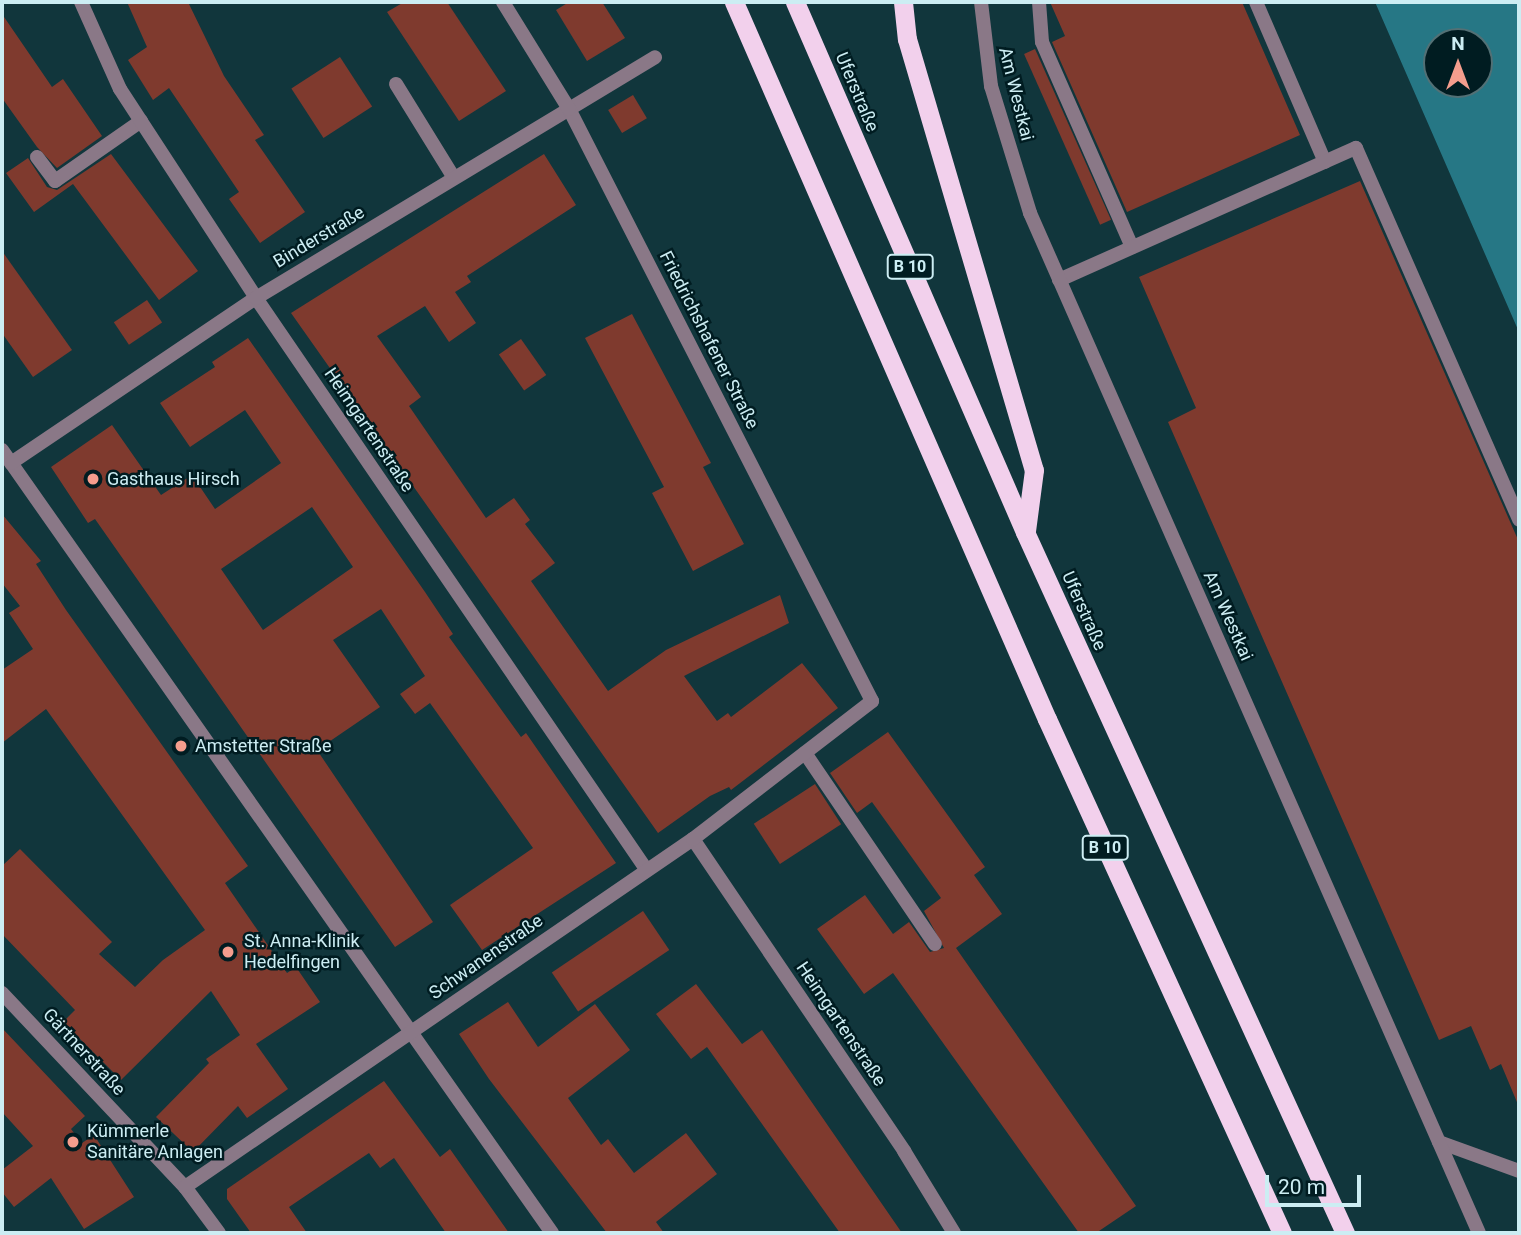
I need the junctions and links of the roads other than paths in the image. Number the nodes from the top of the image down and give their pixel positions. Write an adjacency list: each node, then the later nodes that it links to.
1 (81, 2): 12 (street, Heimgartenstraße)
2 (503, 2): 11 (street, Friedrichshafener Straße)
3 (734, 2): 36 (highway, B 10)
4 (795, 2): 22 (highway, Uferstraße / B 10)
5 (903, 2): 22 (highway)
6 (981, 2): 17 (street, Am Westkai)
7 (1039, 2): 16 (street)
8 (1256, 2): 14 (street)
9 (655, 57): 11 (street, Binderstraße)
10 (396, 84): 15 (street)
11 (569, 108): 15 (street, Binderstraße); 23 (street, Friedrichshafener Straße)
12 (141, 121): 13 (street); 18 (street, Heimgartenstraße)
13 (37, 157)
14 (1325, 162): 16 (street); 21 (street)
15 (454, 177): 18 (street, Binderstraße)
16 (1132, 247): 17 (street)
17 (1059, 281): 30 (street, Am Westkai)
18 (256, 298): 20 (street, Binderstraße); 26 (street, Heimgartenstraße)
19 (2, 450): 20 (street)
20 (11, 463): 29 (street)
21 (1519, 520)
22 (1025, 532): 37 (highway, Uferstraße / B 10)
23 (872, 701): 24 (street, Schwanenstraße)
24 (805, 753): 25 (street, Schwanenstraße); 27 (street)
25 (693, 839): 26 (street, Schwanenstraße); 35 (street, Heimgartenstraße)
26 (646, 869): 29 (street, Schwanenstraße)
27 (935, 944)
28 (2, 993): 32 (street, Gärtnerstraße)
29 (411, 1032): 32 (street, Schwanenstraße); 34 (street)
30 (1439, 1142): 31 (street); 38 (street, Am Westkai)
31 (1519, 1171)
32 (185, 1187): 33 (street, Gärtnerstraße)
33 (219, 1233)
34 (552, 1233)
35 (954, 1233)
36 (1282, 1233)
37 (1345, 1233)
38 (1479, 1233)

